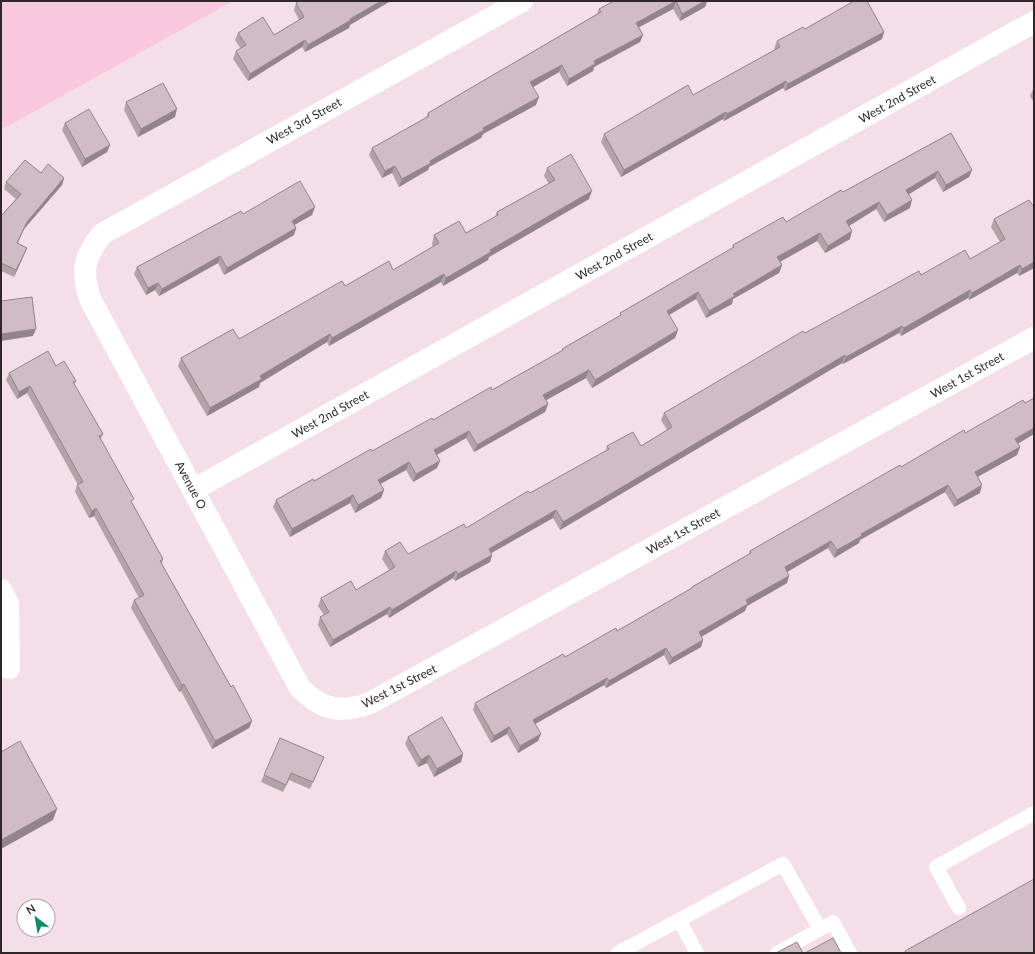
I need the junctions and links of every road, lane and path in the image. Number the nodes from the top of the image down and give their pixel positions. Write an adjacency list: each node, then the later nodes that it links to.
1 (522, 1): 3 (street, West 3rd Street)
2 (1034, 22): 5 (street, West 2nd Street)
3 (91, 247): 5 (street, Avenue O)
4 (1034, 338): 8 (street, West 1st Street)
5 (193, 490): 8 (street, Avenue O)
6 (1, 590): 7 (street)
7 (9, 668)
8 (328, 708)
9 (1034, 813): 10 (lane)
10 (959, 908)
11 (680, 920): 12 (lane); 13 (lane); 14 (lane)
12 (820, 929): 15 (lane); 16 (lane)
13 (618, 953)
14 (697, 953)
15 (776, 953)
16 (850, 953)

